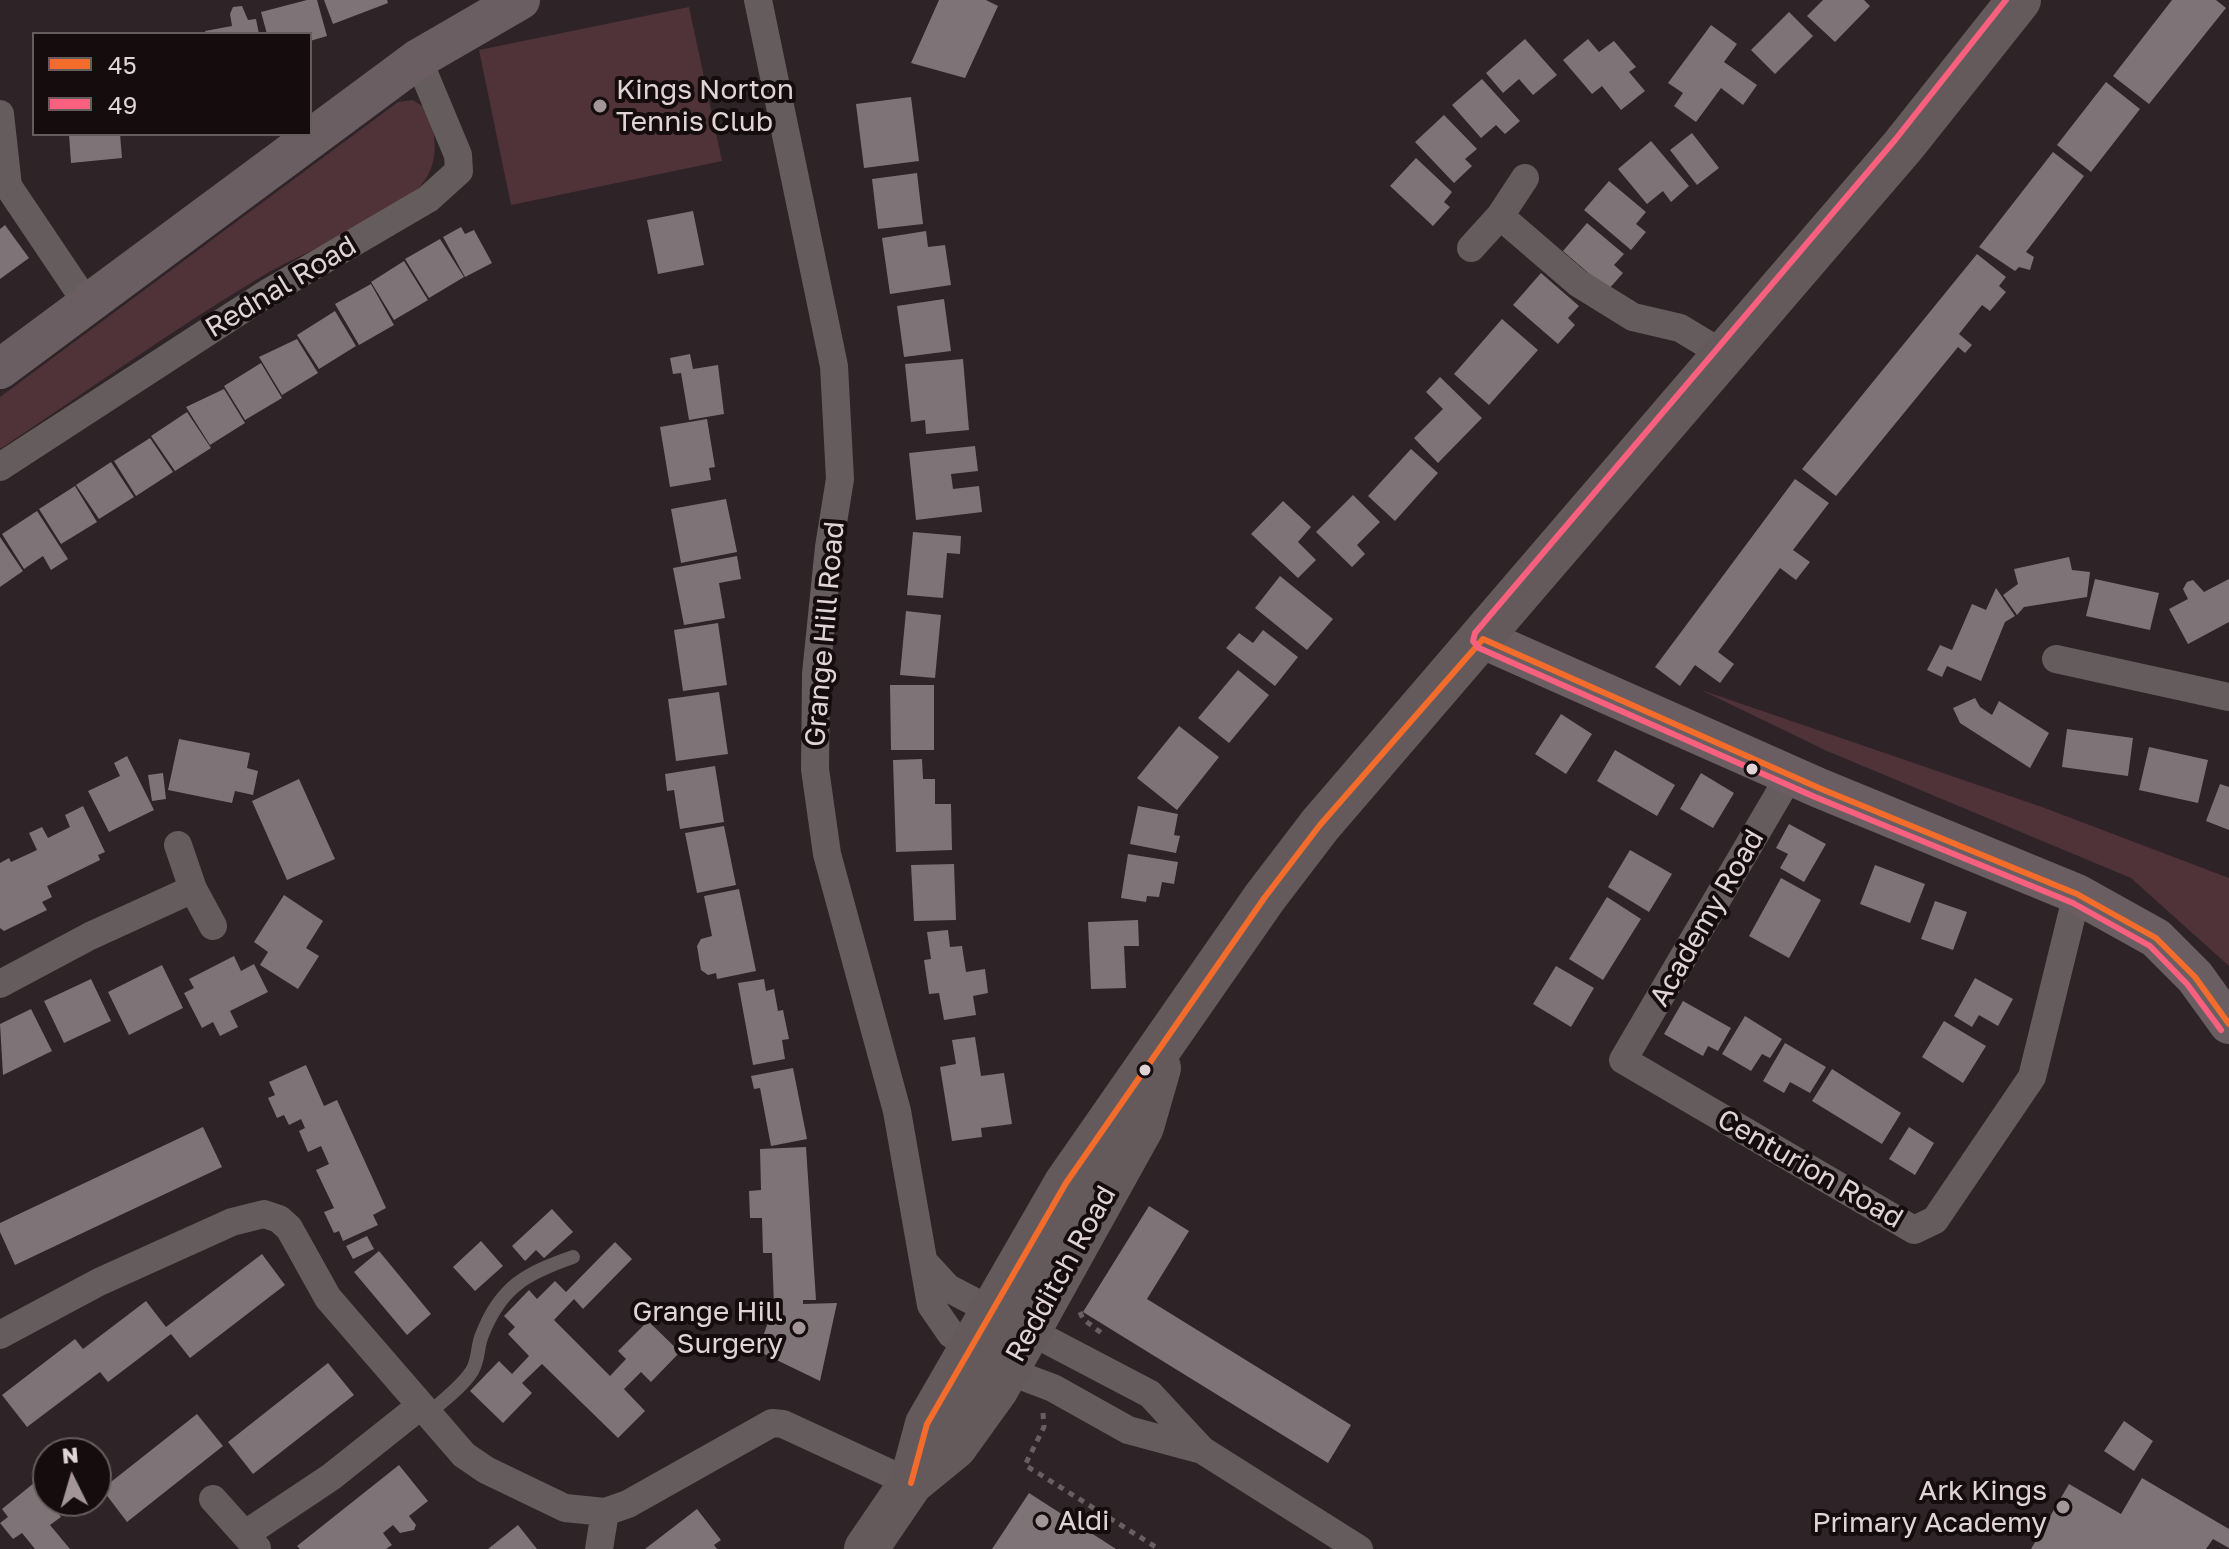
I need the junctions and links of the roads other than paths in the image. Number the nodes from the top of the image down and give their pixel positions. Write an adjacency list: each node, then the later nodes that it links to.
1 (520, 0): 4 (street)
2 (758, 0): 26 (street, Grange Hill Road)
3 (2019, 0): 10 (highway, Redditch Road)
4 (418, 59): 9 (street); 12 (street, Rednal Road)
5 (0, 114): 9 (street)
6 (1525, 178): 7 (street)
7 (1500, 216): 8 (street); 10 (street)
8 (1471, 248)
9 (88, 305): 11 (street)
10 (1723, 354): 13 (highway, Redditch Road)
11 (0, 369)
12 (0, 467)
13 (1483, 639): 16 (street); 23 (highway, Redditch Road)
14 (2056, 659): 15 (street)
15 (2229, 697)
16 (1790, 775): 19 (street); 24 (street, Academy Road)
17 (178, 845): 18 (street)
18 (193, 889): 20 (street); 21 (street)
19 (2077, 894): 22 (street); 24 (street, Centurion Road)
20 (213, 926)
21 (0, 984)
22 (2229, 1024)
23 (1167, 1037): 27 (highway, Redditch Road); 28 (highway, Redditch Road)
24 (1623, 1060)
25 (573, 1257): 32 (lane)
26 (925, 1263): 27 (street); 30 (street, Grange Hill Road)
27 (994, 1309): 28 (street); 30 (highway, Redditch Road)
28 (1031, 1330): 31 (highway, Redditch Road); 33 (street)
29 (0, 1335): 32 (street)
30 (968, 1348): 31 (street, Grange Hill Road); 34 (highway, Redditch Road)
31 (1008, 1371): 33 (street, Grange Hill Road); 34 (highway, Redditch Road)
32 (423, 1411): 36 (street); 37 (street)
33 (1202, 1450): 40 (street)
34 (911, 1483): 36 (street); 39 (highway, Redditch Road)
35 (213, 1499): 37 (street)
36 (605, 1512): 38 (street)
37 (252, 1541)
38 (599, 1549)
39 (866, 1549)
40 (1359, 1549)

